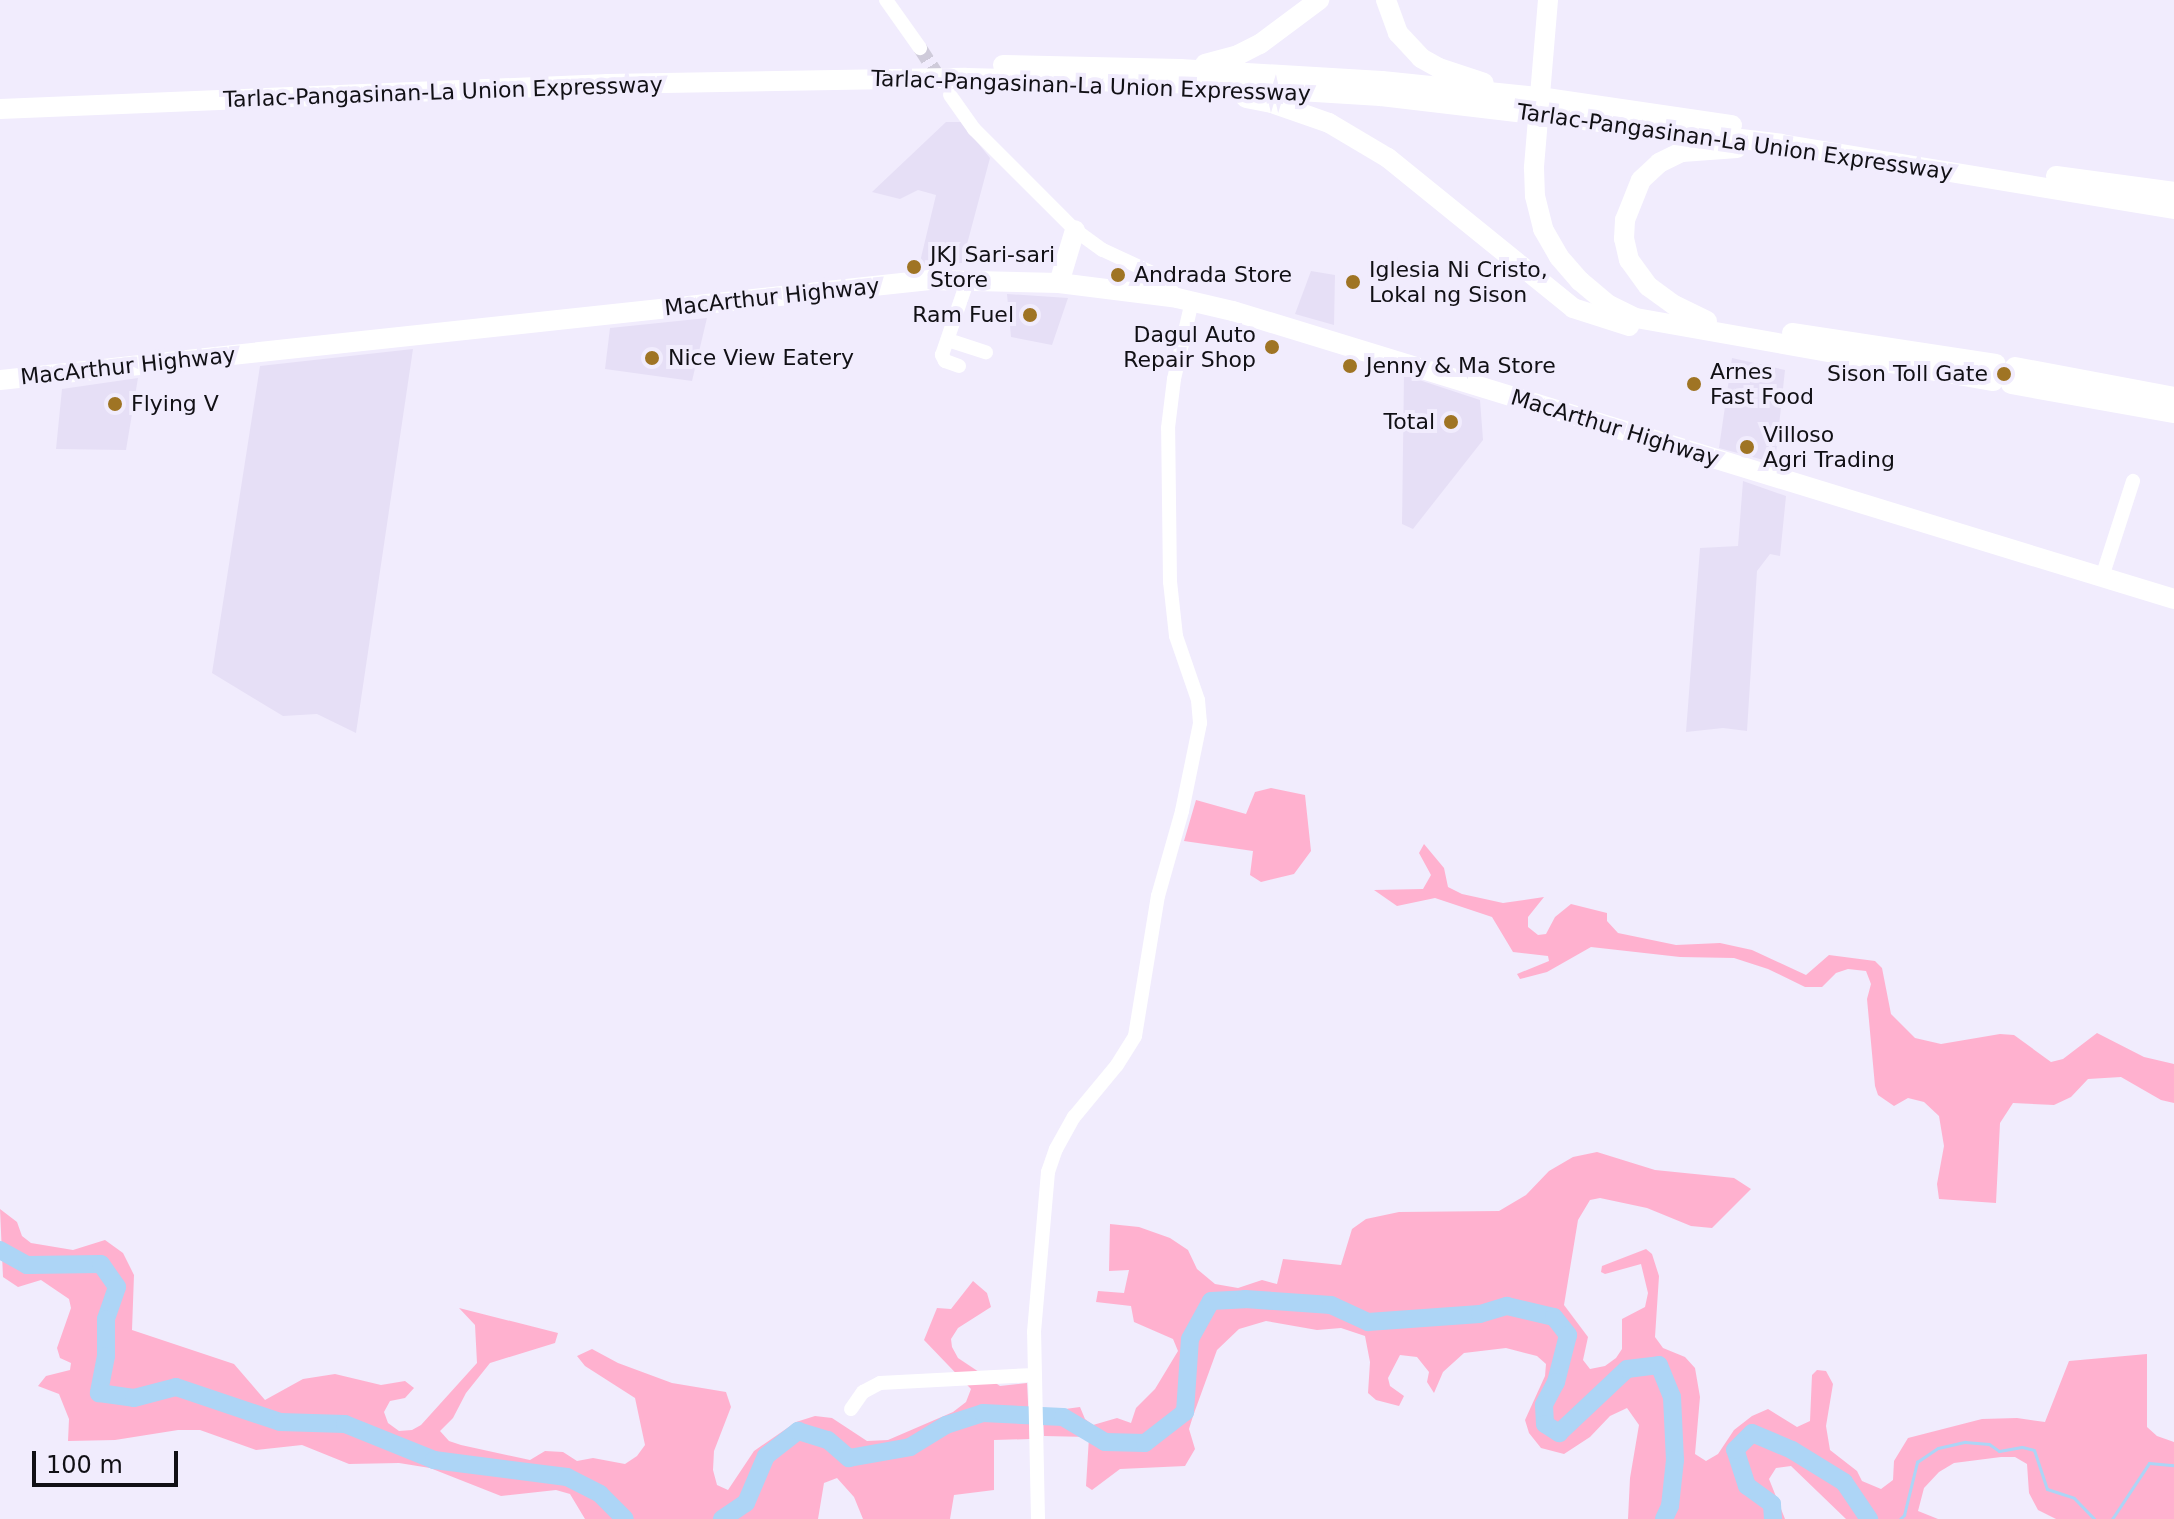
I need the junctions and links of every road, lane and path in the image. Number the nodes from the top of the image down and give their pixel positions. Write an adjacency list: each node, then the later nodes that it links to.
1 (886, 0): 6 (street)
2 (1319, 0): 7 (highway)
3 (1386, 0): 11 (highway)
4 (1548, 0): 8 (highway)
5 (1557, 0): 8 (highway)
6 (920, 48)
7 (1176, 76): 10 (highway, Tarlac-Pangasinan-La Union Expressway); 11 (highway, Tarlac-Pangasinan-La Union Expressway); 12 (highway, Tarlac-Pangasinan-La Union Expressway); 13 (highway, Tarlac-Pangasinan-La Union Expressway); 20 (highway)
8 (1548, 76): 20 (highway)
9 (950, 95): 16 (street)
10 (0, 96)
11 (1546, 98): 14 (highway, Tarlac-Pangasinan-La Union Expressway)
12 (0, 109)
13 (1781, 144): 15 (highway, Tarlac-Pangasinan-La Union Expressway); 20 (highway)
14 (2174, 192)
15 (2174, 209)
16 (1075, 230): 18 (highway); 19 (street)
17 (968, 279): 18 (highway, MacArthur Highway); 21 (street); 25 (highway, MacArthur Highway)
18 (1059, 283): 19 (highway, MacArthur Highway)
19 (1184, 299): 29 (highway, MacArthur Highway); 31 (street)
20 (1705, 326): 24 (highway)
21 (948, 340): 22 (street); 23 (street)
22 (986, 352)
23 (959, 366)
24 (2004, 374): 26 (highway); 27 (highway)
25 (0, 380)
26 (2174, 397)
27 (2174, 413)
28 (2133, 481): 29 (street)
29 (2102, 577): 30 (highway, MacArthur Highway)
30 (2174, 599)
31 (1035, 1375): 32 (street); 33 (street)
32 (851, 1409)
33 (1038, 1519)

